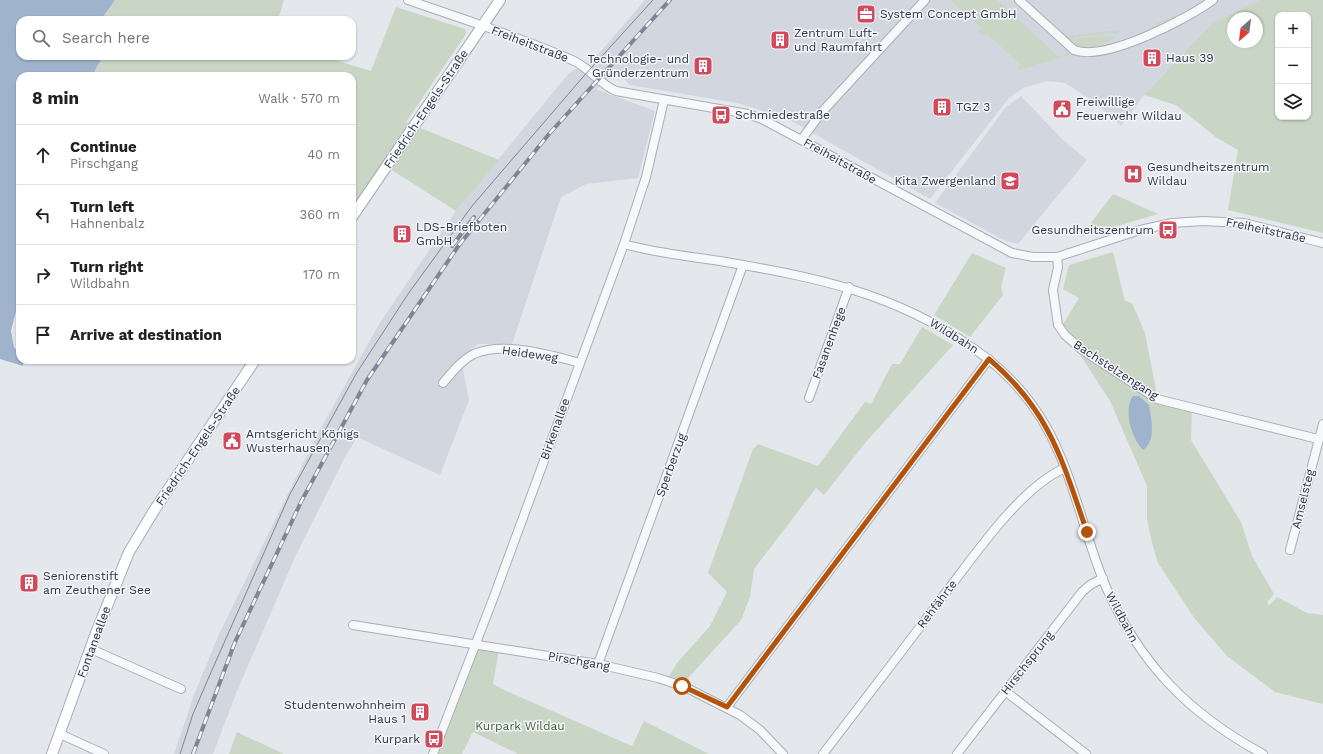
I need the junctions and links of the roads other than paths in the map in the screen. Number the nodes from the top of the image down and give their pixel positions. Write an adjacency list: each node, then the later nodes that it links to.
1 (408, 0): 6 (street, Freiheitstraße)
2 (500, 0): 6 (main road, Friedrich-Engels-Straße)
3 (925, 0): 8 (street)
4 (1019, 0): 5 (street)
5 (1213, 0)
6 (482, 26): 7 (street, Freiheitstraße); 9 (main road, Friedrich-Engels-Straße)
7 (664, 100): 8 (street, Freiheitstraße); 11 (street, Birkenallee)
8 (802, 139): 12 (street, Freiheitstraße)
9 (356, 212)
10 (1323, 243): 12 (street, Freiheitstraße)
11 (624, 244): 13 (street, Wildbahn); 16 (street, Birkenallee)
12 (1057, 257): 21 (street, Bachstelzengang)
13 (743, 265): 14 (street, Wildbahn); 29 (street, Sperberzug)
14 (849, 287): 15 (street, Wildbahn); 19 (street, Fasanenhege)
15 (989, 359): 22 (street, Wildbahn); 32 (street)
16 (580, 362): 18 (street, Heideweg); 27 (street, Birkenallee)
17 (252, 364): 23 (main road, Friedrich-Engels-Straße)
18 (443, 383)
19 (809, 398)
20 (1323, 424): 21 (street, Amselsteg)
21 (1318, 439): 24 (street, Amselsteg)
22 (1065, 468): 25 (street, Wildbahn); 38 (street, Rehfährte)
23 (141, 532): 28 (main road, Fontaneallee)
24 (1290, 550)
25 (1103, 578): 31 (street, Hirschsprung); 41 (street, Wildbahn)
26 (353, 625): 27 (street, Pirschgang)
27 (476, 644): 29 (street, Pirschgang); 36 (street, Birkenallee)
28 (91, 649): 30 (street); 33 (main road, Fontaneallee)
29 (598, 664): 32 (street, Pirschgang)
30 (181, 689)
31 (1005, 691): 39 (street, Hirschsprung); 40 (street)
32 (727, 707): 37 (street, Pirschgang)
33 (60, 734): 34 (main road, Fontaneallee); 35 (street)
34 (52, 754)
35 (104, 754)
36 (433, 754)
37 (783, 754)
38 (823, 754)
39 (957, 754)
40 (1086, 754)
41 (1263, 754)

